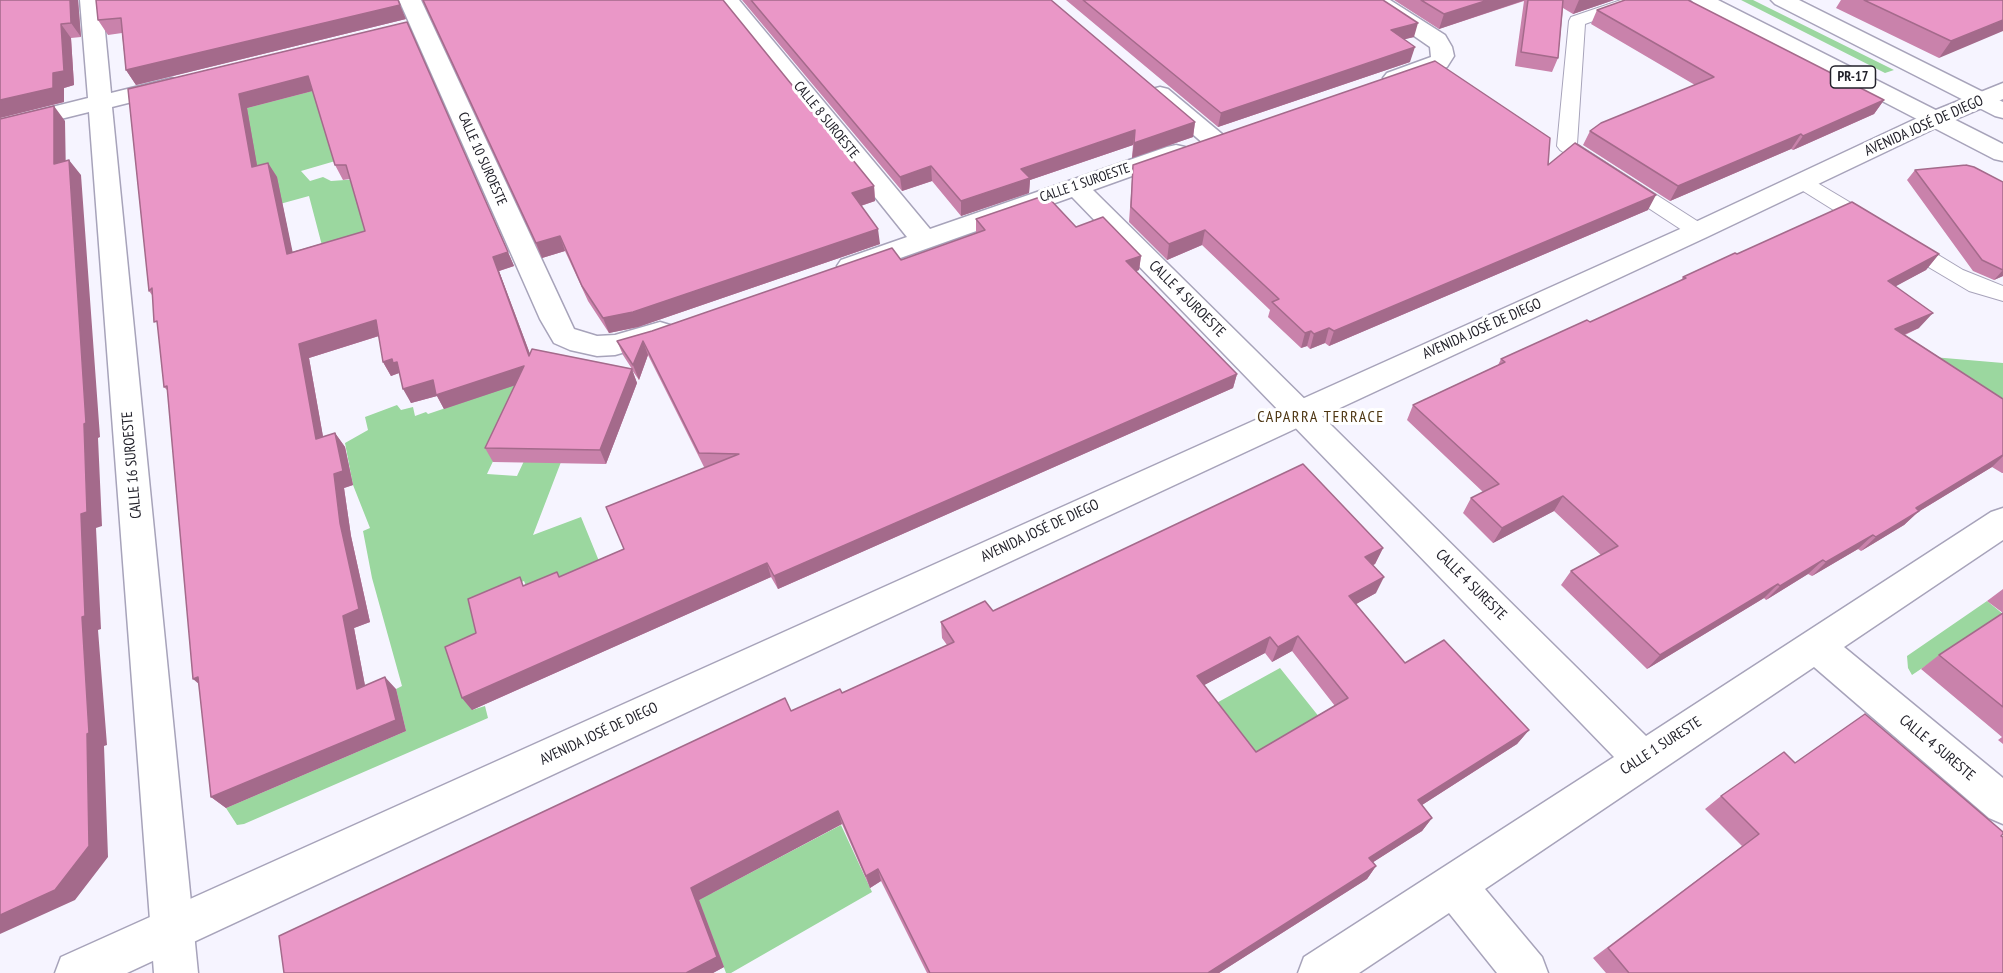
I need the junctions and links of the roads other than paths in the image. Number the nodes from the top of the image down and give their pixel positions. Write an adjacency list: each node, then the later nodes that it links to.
1 (91, 0): 12 (street, CALLE 16 SUROESTE)
2 (410, 0): 22 (street, CALLE 10 SUROESTE)
3 (728, 0): 19 (street, CALLE 8 SUROESTE)
4 (1375, 0): 10 (street)
5 (1637, 0): 18 (lane)
6 (1702, 0): 13 (street, PR-17)
7 (1782, 0): 11 (street, PR-17)
8 (1140, 77): 17 (street, CALLE 1 SUROESTE)
9 (192, 81): 12 (street)
10 (1377, 84)
11 (1996, 100): 13 (street, AVENIDA JOSÉ DE DIEGO)
12 (100, 103): 14 (street); 29 (street, CALLE 16 SUROESTE)
13 (1935, 119): 15 (street, PR-17); 16 (street, AVENIDA JOSÉ DE DIEGO)
14 (0, 127)
15 (2003, 154)
16 (1802, 182): 18 (street, AVENIDA JOSÉ DE DIEGO); 21 (lane)
17 (1076, 187): 19 (street, CALLE 1 SUROESTE); 23 (street, CALLE 4 SUROESTE)
18 (1698, 231): 23 (street, AVENIDA JOSÉ DE DIEGO)
19 (924, 240): 20 (street, CALLE 1 SUROESTE)
20 (824, 275)
21 (2003, 294)
22 (680, 325)
23 (1299, 412): 26 (street, CALLE 4 SURESTE); 29 (street, AVENIDA JOSÉ DE DIEGO)
24 (2003, 522): 25 (street, CALLE 1 SURESTE)
25 (1815, 645): 26 (street, CALLE 1 SURESTE); 27 (street, CALLE 4 SURESTE)
26 (1642, 758): 28 (street, CALLE 1 SURESTE)
27 (2003, 804)
28 (1453, 884): 32 (street, CALLE 1 SURESTE); 33 (street)
29 (173, 930): 30 (street, AVENIDA JOSÉ DE DIEGO); 31 (street, CALLE 16 SUROESTE)
30 (78, 973)
31 (176, 973)
32 (1320, 973)
33 (1526, 973)

